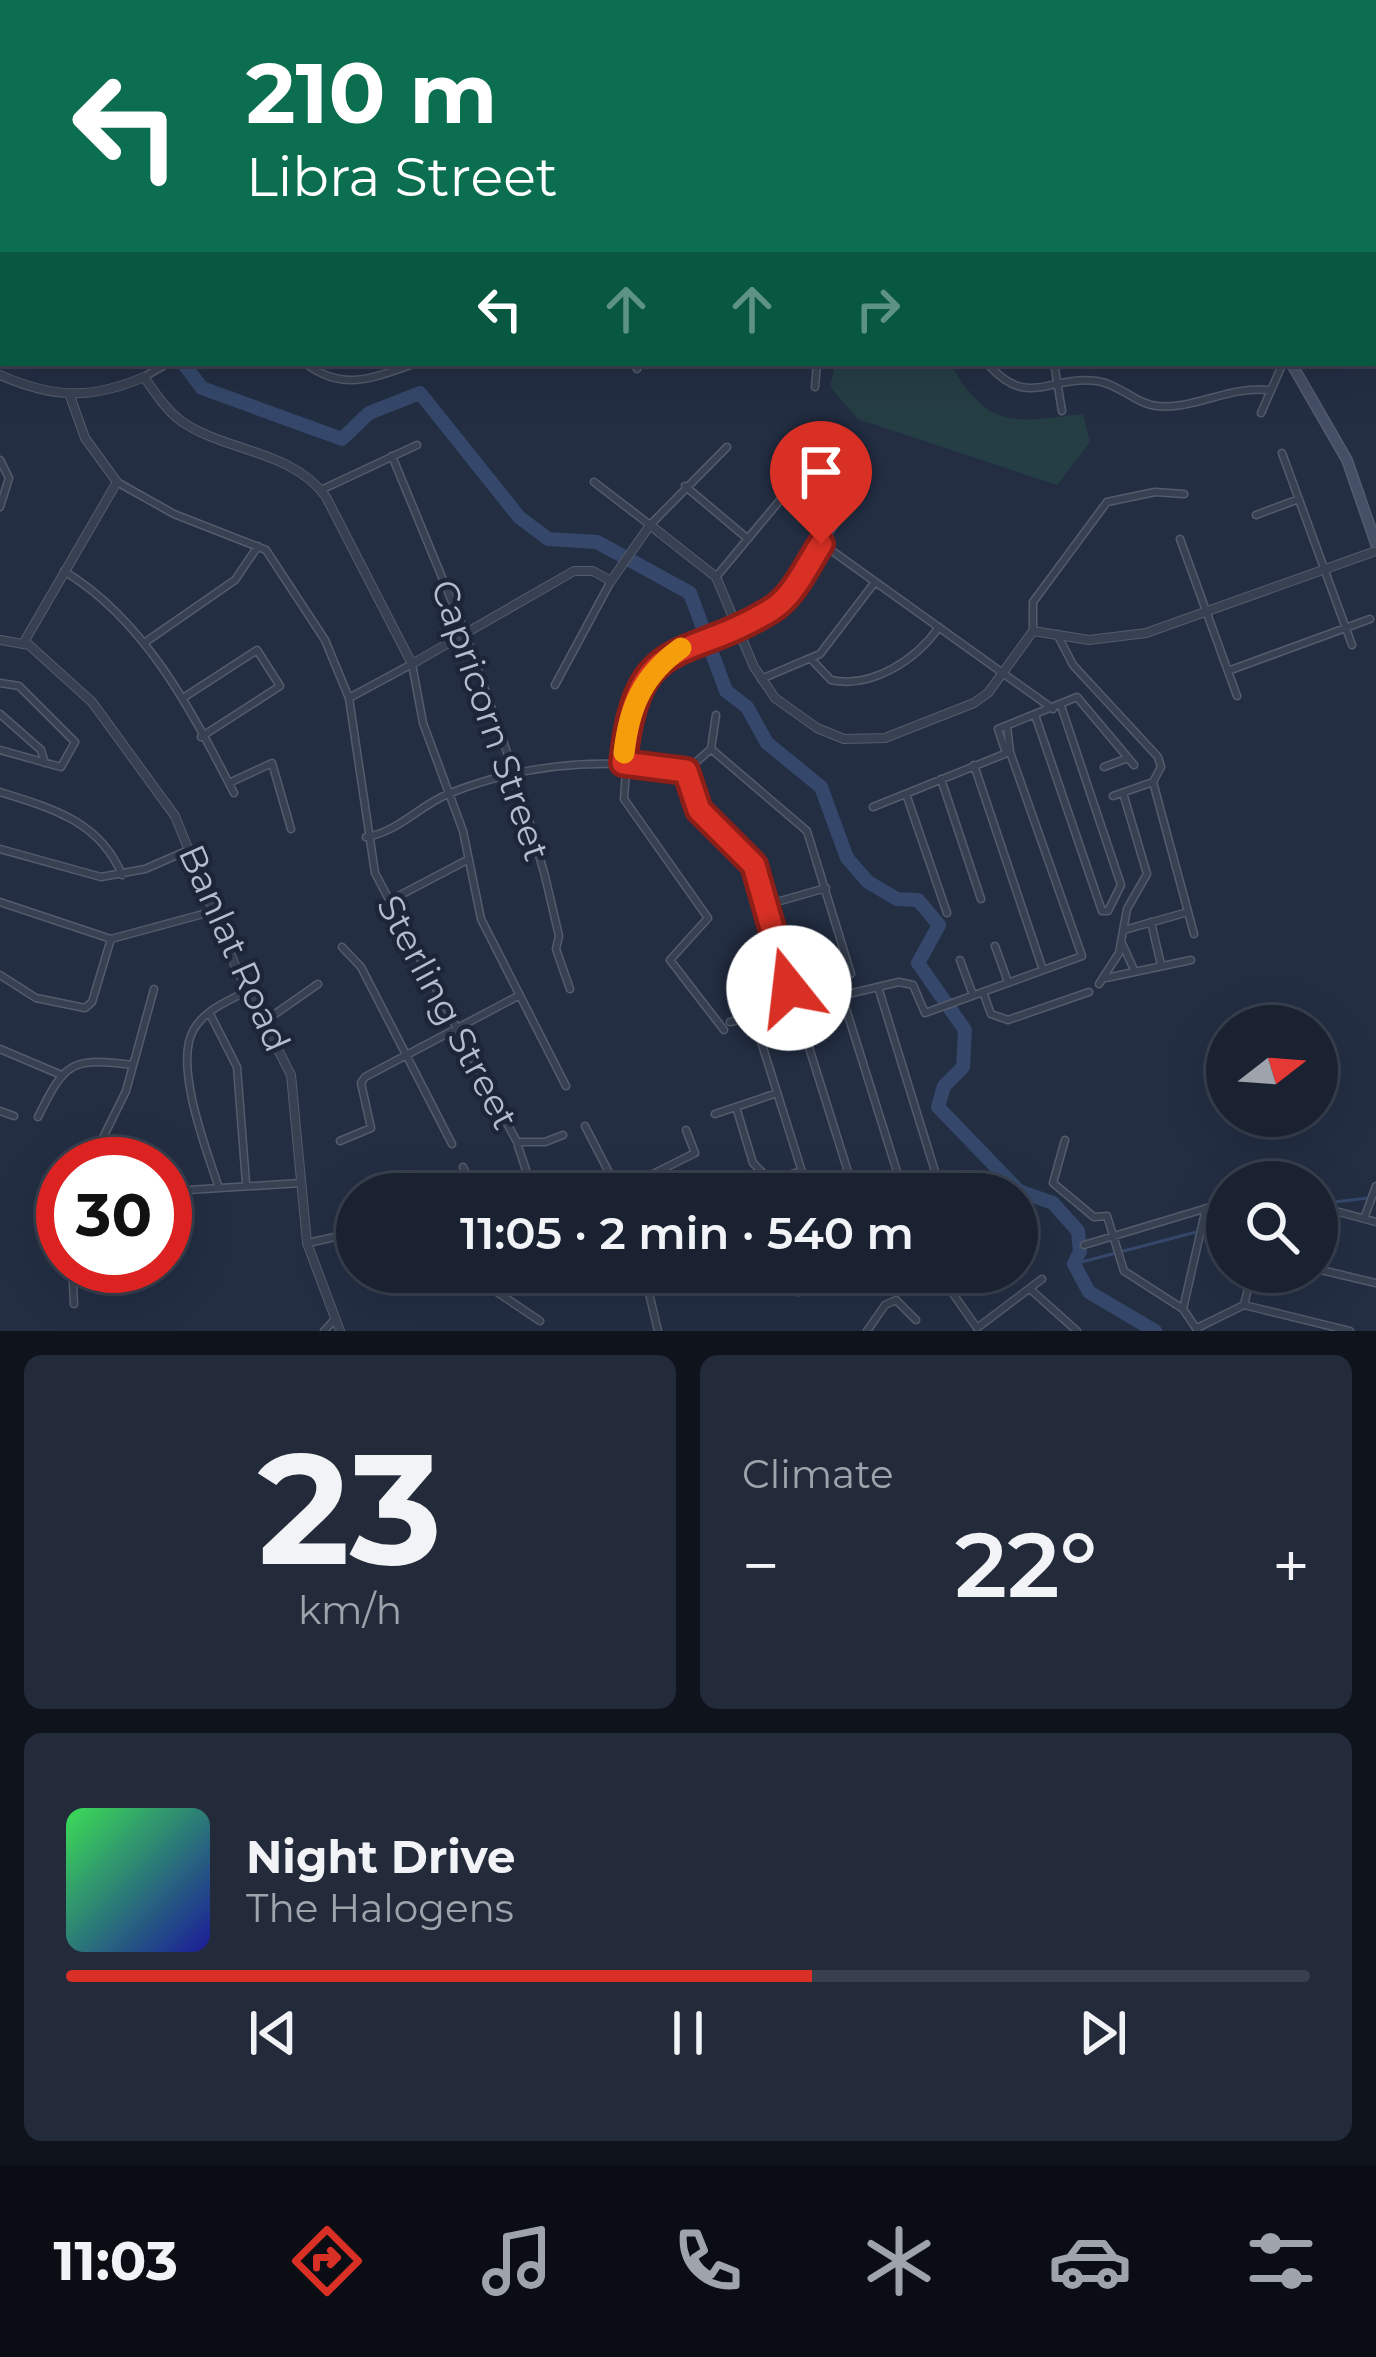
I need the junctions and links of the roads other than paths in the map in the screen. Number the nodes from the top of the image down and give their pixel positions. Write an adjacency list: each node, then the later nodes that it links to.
1 (162, 366): 10 (street)
2 (309, 366): 3 (street)
3 (405, 366)
4 (817, 366): 12 (street)
5 (990, 366): 11 (street)
6 (1054, 366): 11 (street)
7 (1285, 366): 13 (street)
8 (1289, 366): 37 (main road)
9 (0, 375): 14 (street)
10 (144, 376): 14 (street); 26 (street)
11 (1057, 385): 13 (street); 15 (street)
12 (815, 387)
13 (1267, 390): 16 (street)
14 (70, 396): 22 (street)
15 (1062, 411)
16 (1261, 413)
17 (417, 445): 20 (street)
18 (727, 447): 25 (street)
19 (1282, 453): 29 (street)
20 (392, 456): 26 (street); 49 (street, Capricorn Street)
21 (0, 460): 30 (street)
22 (116, 482): 36 (street); 39 (street)
23 (594, 482): 32 (street)
24 (821, 485): 35 (street)
25 (685, 486): 32 (street); 33 (street)
26 (321, 490): 56 (street)
27 (786, 493): 33 (street)
28 (1184, 494): 48 (street)
29 (1299, 499): 31 (street); 38 (street)
30 (0, 507)
31 (1256, 515)
32 (650, 526): 40 (street); 41 (street)
33 (748, 539): 40 (street)
34 (1180, 539): 43 (street)
35 (821, 544): 42 (street); 45 (street)
36 (259, 545): 53 (street); 63 (street, Sterling Street)
37 (1376, 547): 38 (street)
38 (1325, 570): 43 (street); 47 (street)
39 (64, 571): 52 (street); 53 (street)
40 (716, 578): 45 (street)
41 (611, 581): 49 (street); 61 (street)
42 (874, 581): 46 (street); 55 (street)
43 (1207, 613): 50 (street); 57 (street)
44 (1370, 619): 47 (street)
45 (736, 624): 59 (street); 74 (street)
46 (939, 627): 55 (street); 58 (street)
47 (1346, 628): 54 (street); 57 (street)
48 (1033, 631): 50 (street); 58 (street)
49 (465, 633): 56 (street); 80 (street, Capricorn Street)
50 (1058, 634): 82 (street)
51 (0, 640): 52 (street)
52 (24, 642): 94 (street, Banlat Road)
53 (144, 644): 64 (street)
54 (1352, 645)
55 (812, 660): 59 (street)
56 (412, 664): 63 (street); 87 (street)
57 (1228, 671): 62 (street)
58 (1003, 673): 59 (street); 65 (street)
59 (761, 679)
60 (0, 683): 75 (street)
61 (555, 685)
62 (1238, 696)
63 (349, 698): 92 (street, Sterling Street)
64 (182, 699): 69 (street); 69 (street)
65 (1057, 707): 67 (street); 67 (street); 73 (street)
66 (0, 714): 75 (street)
67 (1036, 715): 72 (street)
68 (716, 716): 70 (street)
69 (201, 737): 83 (street)
70 (710, 749): 79 (street); 97 (street)
71 (0, 750): 75 (street)
72 (1008, 753): 76 (street); 115 (street)
73 (1127, 758): 77 (street); 78 (street)
74 (623, 763): 79 (street); 80 (street); 137 (street)
75 (46, 764)
76 (974, 765): 81 (street); 115 (street)
77 (1134, 765)
78 (1104, 767)
79 (686, 771): 101 (street)
80 (515, 775): 87 (street); 124 (street, Capricorn Street)
81 (941, 779): 88 (street); 98 (street)
82 (1153, 782): 86 (street); 103 (street)
83 (229, 783): 85 (street); 91 (street)
84 (0, 792): 96 (street)
85 (234, 793)
86 (1123, 793): 89 (street); 106 (street)
87 (450, 794): 92 (street); 95 (street)
88 (906, 794): 90 (street); 104 (street)
89 (1112, 796)
90 (873, 807)
91 (291, 829)
92 (366, 837): 99 (street, Sterling Street)
93 (0, 849): 96 (street)
94 (191, 849): 96 (street); 102 (street, Banlat Road)
95 (469, 859): 99 (street); 129 (street)
96 (122, 875)
97 (826, 888): 101 (street); 117 (street)
98 (981, 899)
99 (389, 901): 136 (street, Sterling Street)
100 (0, 902): 108 (street)
101 (766, 905): 122 (street)
102 (214, 911): 108 (street); 125 (street, Banlat Road)
103 (1188, 912): 105 (street); 107 (street)
104 (947, 913)
105 (1150, 922): 106 (street); 114 (street)
106 (1124, 930): 109 (street)
107 (1194, 934)
108 (112, 939): 118 (street)
109 (1121, 941): 116 (street); 116 (street)
110 (342, 946): 139 (street)
111 (995, 946): 119 (street)
112 (960, 960): 128 (street)
113 (1191, 960): 114 (street)
114 (1161, 966): 116 (street)
115 (1043, 970): 119 (street)
116 (1135, 972)
117 (850, 974)
118 (0, 975)
119 (1008, 982): 126 (street)
120 (318, 984): 134 (street)
121 (878, 987): 128 (street); 130 (street); 167 (street)
122 (789, 988)
123 (154, 989): 140 (street)
124 (570, 989)
125 (248, 991): 132 (street); 134 (street, Banlat Road)
126 (982, 992): 127 (street); 128 (street)
127 (1089, 992)
128 (973, 995)
129 (518, 996): 136 (street); 142 (street)
130 (842, 996): 131 (street); 166 (street)
131 (796, 1006): 133 (street); 165 (street)
132 (209, 1014): 168 (street); 170 (street)
133 (753, 1016): 135 (street); 143 (street)
134 (266, 1021): 169 (street, Banlat Road)
135 (730, 1022)
136 (457, 1028): 139 (street); 151 (street, Sterling Street)
137 (724, 1030)
138 (0, 1049): 141 (street)
139 (406, 1055): 154 (street); 155 (street)
140 (133, 1065): 141 (street); 152 (street)
141 (59, 1074): 148 (street)
142 (566, 1086)
143 (777, 1093): 144 (street); 158 (street)
144 (736, 1107): 146 (street); 163 (street)
145 (1, 1113): 147 (street)
146 (715, 1114)
147 (14, 1115)
148 (38, 1117)
149 (585, 1126): 161 (street)
150 (686, 1130): 162 (street)
151 (563, 1135)
152 (102, 1137)
153 (1065, 1140): 177 (street)
154 (340, 1141)
155 (452, 1144)
156 (518, 1146): 160 (street)
157 (463, 1167): 159 (street)
158 (801, 1171): 164 (street)
159 (466, 1173)
160 (527, 1173)
161 (609, 1173)
162 (658, 1173)
163 (764, 1173)
164 (794, 1173)
165 (848, 1173)
166 (897, 1173)
167 (936, 1173)
168 (246, 1183): 169 (street); 170 (street)
169 (301, 1183): 179 (street, Banlat Road)
170 (218, 1185): 172 (street)
171 (1376, 1186): 175 (street)
172 (192, 1189)
173 (1206, 1208): 177 (street); 194 (street)
174 (1338, 1211): 175 (street)
175 (1364, 1218): 176 (street)
176 (1376, 1222)
177 (1113, 1236): 180 (street); 194 (street)
178 (336, 1237): 179 (street)
179 (307, 1243): 195 (street, Banlat Road)
180 (1084, 1245)
181 (1338, 1274): 184 (street)
182 (1042, 1279): 183 (street)
183 (1038, 1282)
184 (1376, 1283)
185 (74, 1293): 192 (street)
186 (498, 1293): 197 (street)
187 (649, 1293): 203 (street)
188 (953, 1293): 198 (street)
189 (1025, 1293): 198 (street)
190 (1033, 1293): 199 (street)
191 (1247, 1293): 193 (street)
192 (74, 1304)
193 (1244, 1305): 200 (street); 207 (street)
194 (1183, 1309): 200 (street)
195 (335, 1319): 201 (street); 202 (street, Banlat Road)
196 (916, 1320): 204 (street)
197 (540, 1321)
198 (983, 1324): 205 (street)
199 (1064, 1328): 206 (street)
200 (1198, 1329)
201 (324, 1331)
202 (340, 1331)
203 (658, 1331)
204 (867, 1331)
205 (992, 1331)
206 (1077, 1331)
207 (1350, 1331)

